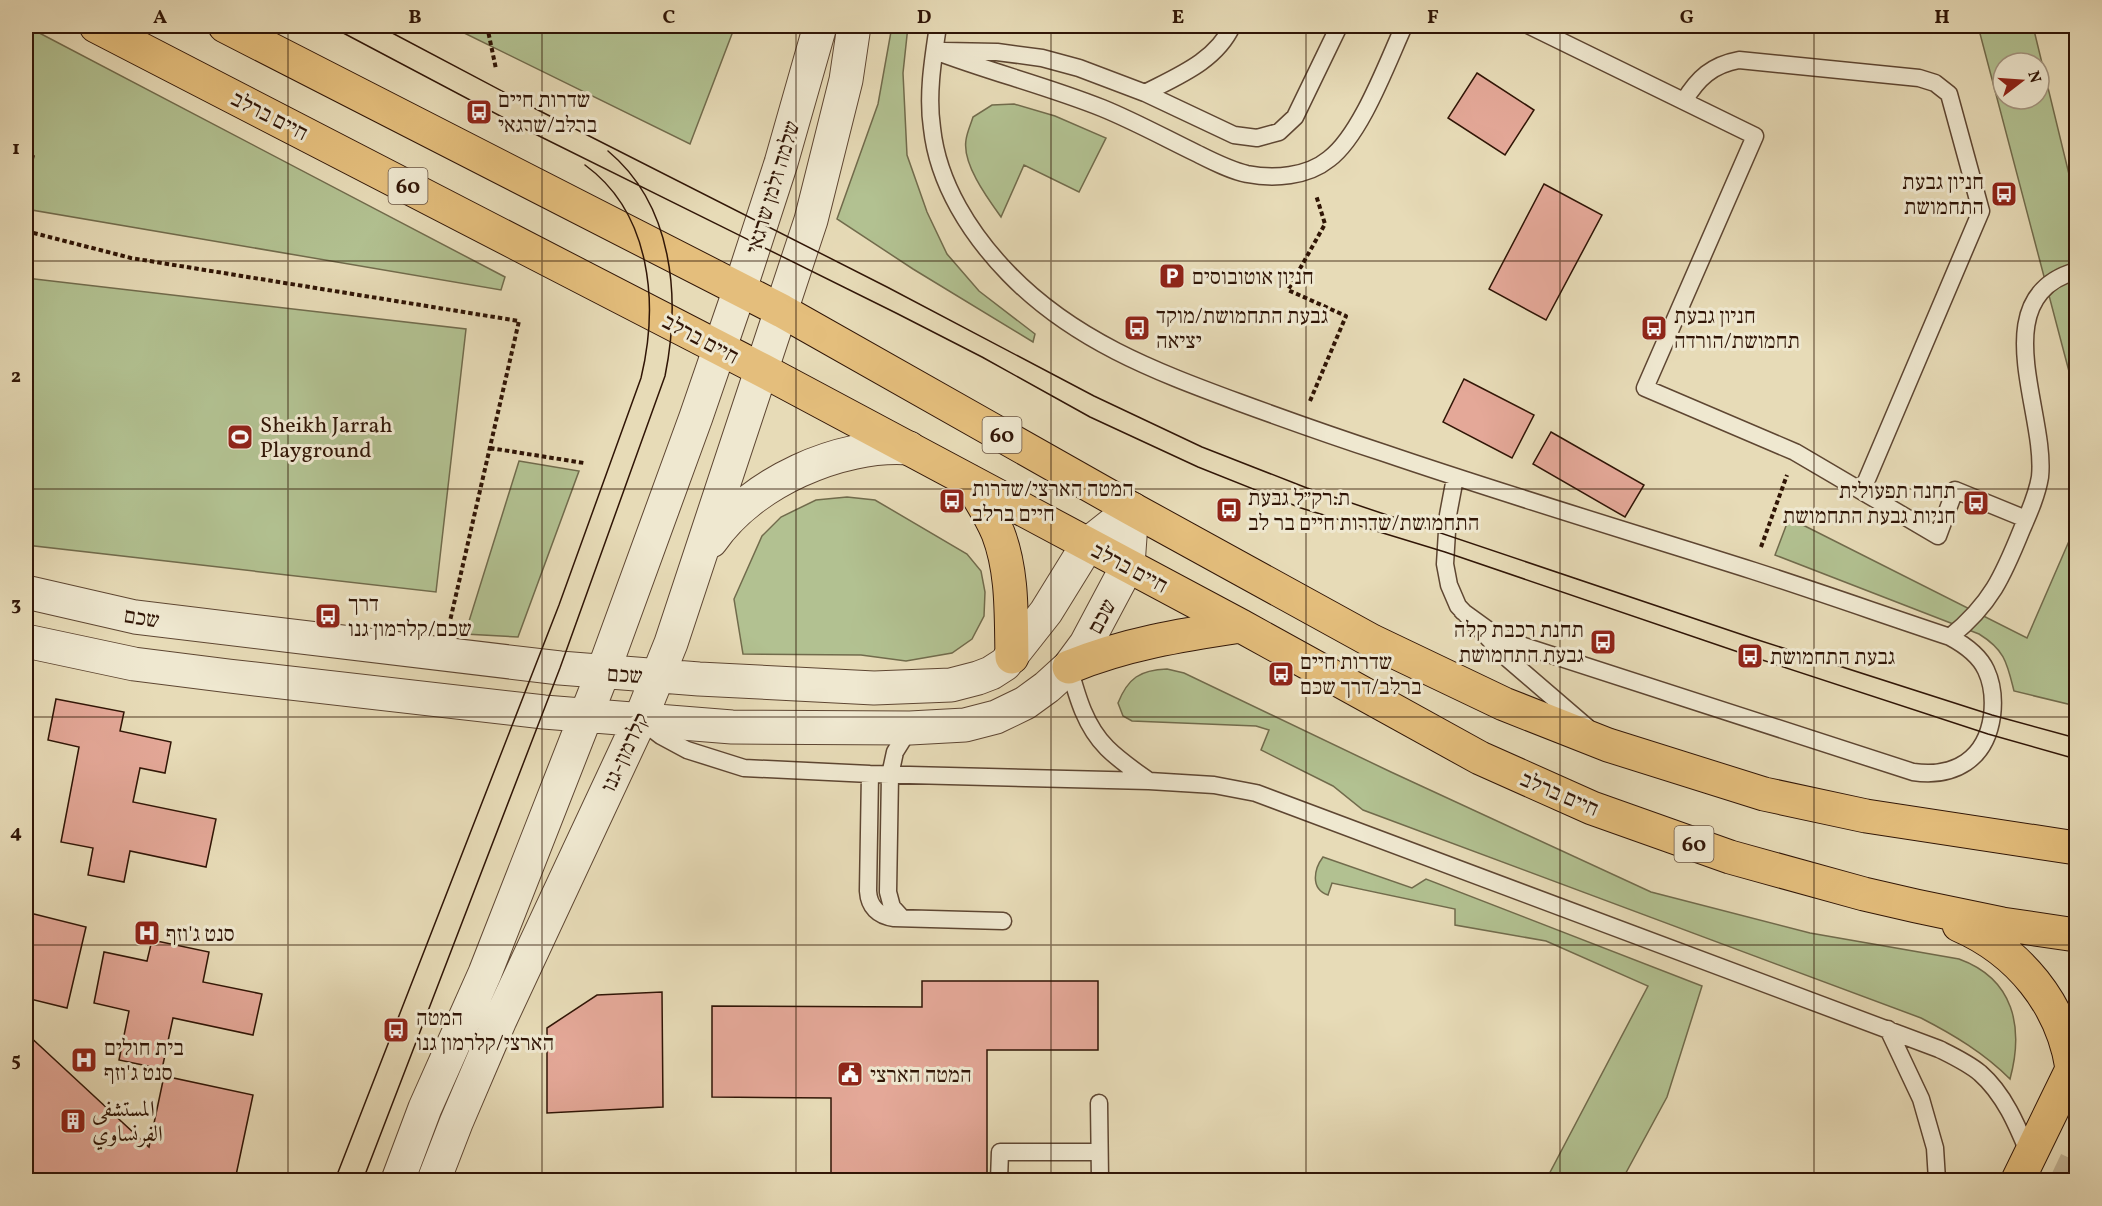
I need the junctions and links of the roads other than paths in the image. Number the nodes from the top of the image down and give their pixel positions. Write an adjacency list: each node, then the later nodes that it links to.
1 (96, 26): 16 (highway, חיים ברלב / 60)
2 (225, 26): 14 (highway, 60)
3 (820, 26): 14 (street, שלמה זלמן שרגאי)
4 (854, 26): 15 (street, שלמה זלמן שרגאי)
5 (939, 26): 10 (lane)
6 (1232, 26): 11 (lane)
7 (1339, 26): 11 (lane)
8 (1404, 26): 10 (lane)
9 (1530, 26): 12 (lane)
10 (934, 51): 11 (lane); 19 (lane)
11 (1145, 93)
12 (1684, 101): 21 (lane); 21 (lane)
13 (2076, 271): 23 (lane)
14 (740, 289): 15 (highway, 60); 16 (street, שלמה זלמן שרגאי)
15 (782, 311): 17 (street, קלרמון-גנו); 22 (highway, 60)
16 (720, 348): 17 (highway, חיים ברלב / 60); 34 (street, קלרמון-גנו)
17 (762, 370): 18 (highway, חיים ברלב / 60); 26 (street, קלרמון-גנו)
18 (909, 448): 20 (highway, חיים ברלב / 60); 26 (street)
19 (1455, 478): 28 (lane); 30 (lane)
20 (968, 480): 24 (highway, חיים ברלב / 60); 32 (highway)
21 (1862, 491): 23 (lane)
22 (1132, 508): 24 (street, שכם); 25 (street, שכם); 39 (highway, 60)
23 (2026, 519): 30 (lane)
24 (1088, 544): 25 (highway, חיים ברלב / 60); 32 (street, שכם)
25 (1128, 565): 29 (highway, חיים ברלב / 60); 33 (street, שכם)
26 (697, 569): 35 (street, קלרמון-גנו)
27 (26, 592): 34 (street, שכם)
28 (1462, 612): 30 (lane); 39 (lane)
29 (1241, 626): 33 (highway); 44 (highway, חיים ברלב / 60)
30 (1950, 637)
31 (26, 641): 36 (street, שכם)
32 (1012, 657): 35 (street, שכם)
33 (1069, 667): 38 (street, שכם); 42 (lane)
34 (603, 672): 35 (street, שכם); 36 (street, קלרמון-גנו)
35 (659, 676): 37 (street, קלרמון-גנו)
36 (586, 715): 37 (street, שכם); 53 (street, קלרמון-גנו)
37 (640, 720): 38 (street, שכם); 40 (lane); 54 (street, קלרמון-גנו)
38 (910, 728): 41 (lane)
39 (1608, 745): 43 (highway, 60)
40 (870, 774): 41 (lane); 45 (lane)
41 (890, 775): 42 (lane); 45 (lane)
42 (1149, 781): 48 (lane)
43 (2076, 848)
44 (1916, 906): 47 (highway, חיים ברלב / 60); 49 (highway)
45 (902, 918): 46 (lane)
46 (1003, 921)
47 (2075, 934)
48 (1888, 1029): 52 (lane); 57 (lane)
49 (2074, 1065): 52 (highway)
50 (1099, 1103): 51 (lane)
51 (1099, 1152): 55 (lane); 56 (lane)
52 (2023, 1168)
53 (398, 1180)
54 (434, 1180)
55 (999, 1180)
56 (1100, 1180)
57 (1937, 1180)

